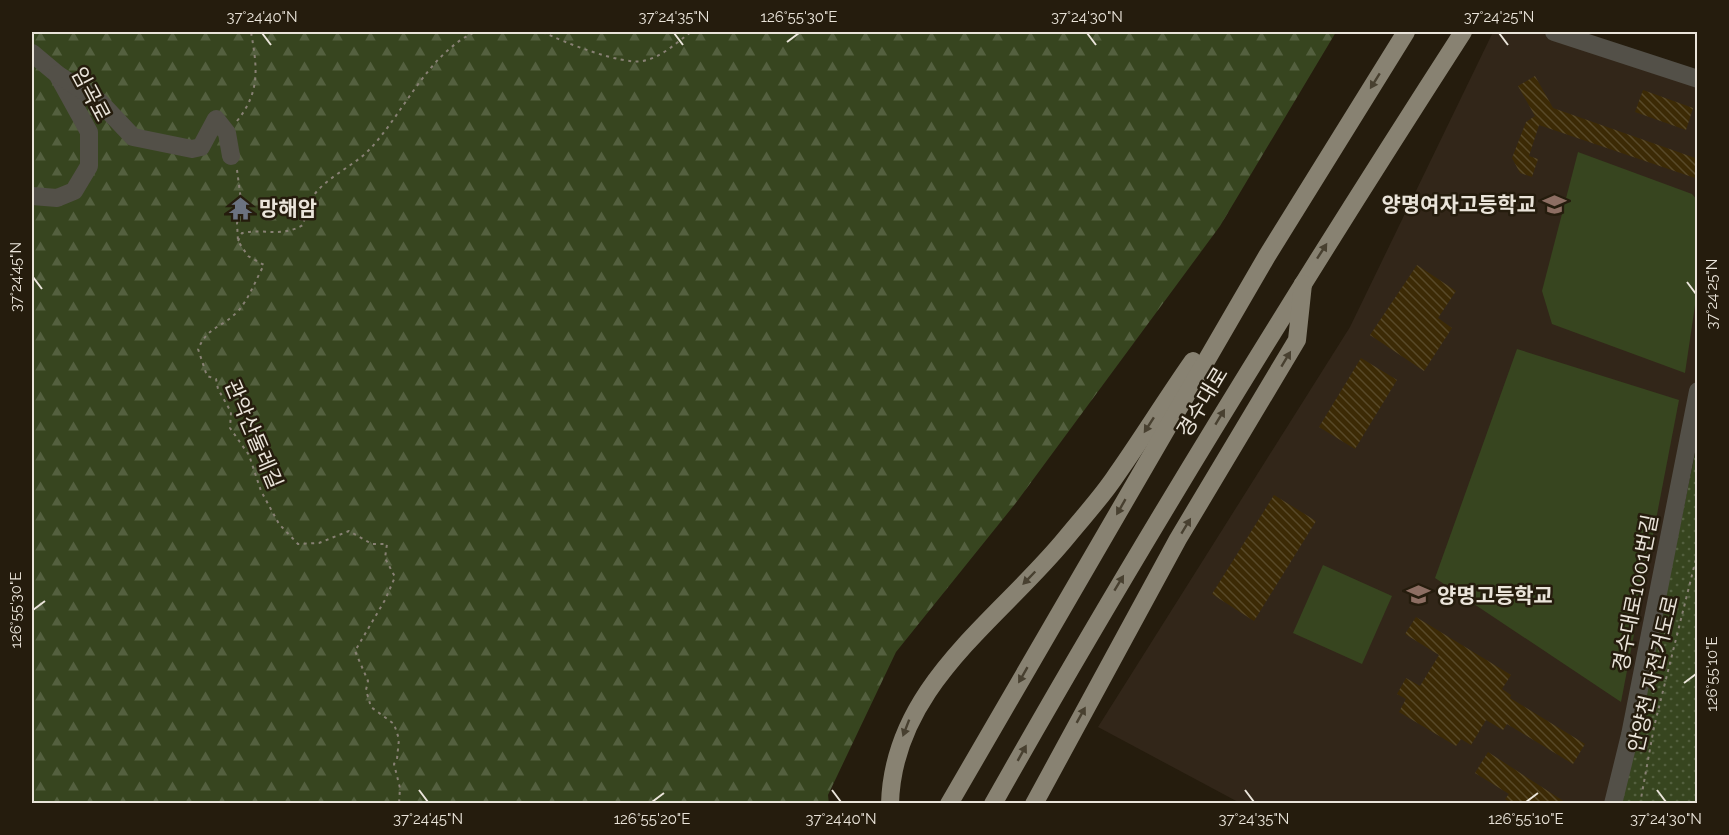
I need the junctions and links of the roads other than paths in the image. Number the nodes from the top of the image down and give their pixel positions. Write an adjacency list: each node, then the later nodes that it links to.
1 (1406, 32): 9 (main road, 경수대로, one-way to 9)
2 (1463, 32): 10 (main road, 경수대로, one-way to 2)
3 (1554, 32): 6 (street)
4 (32, 53): 5 (street, 임곡로)
5 (57, 74): 7 (street); 8 (street, 임곡로)
6 (1698, 79)
7 (233, 159)
8 (32, 196)
9 (1267, 256): 12 (main road, one-way to 12); 13 (main road, 경수대로, one-way to 13)
10 (1303, 279): 14 (main road, 경수대로, one-way to 10); 15 (main road, one-way to 10)
11 (1698, 391): 16 (street, 경수대로1001번길)
12 (890, 804)
13 (949, 804)
14 (993, 804)
15 (1034, 804)
16 (1613, 804)

